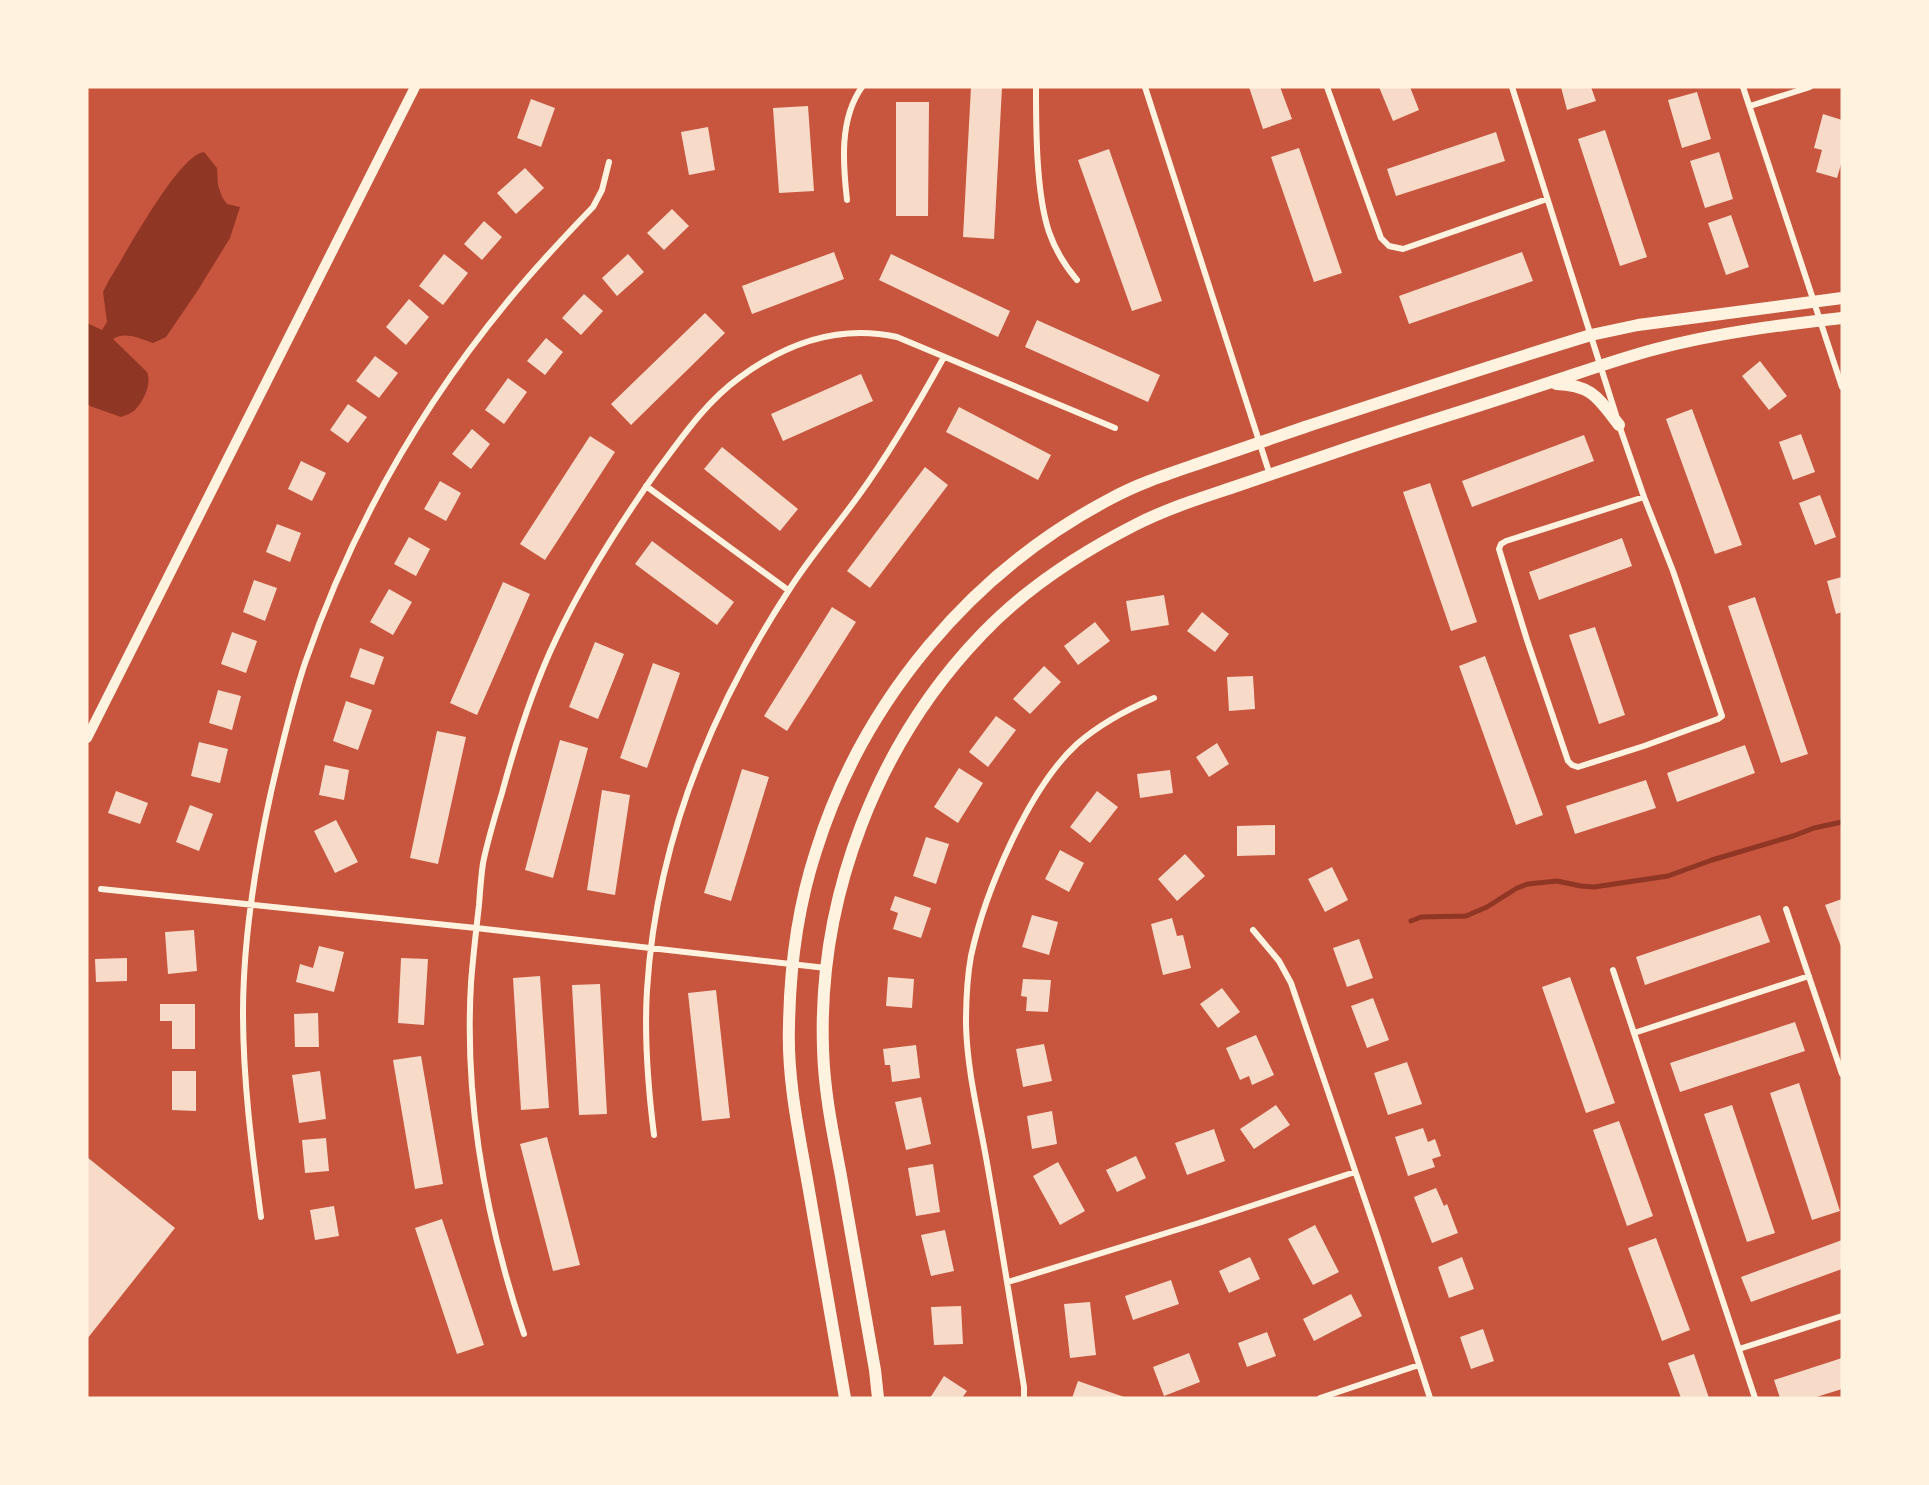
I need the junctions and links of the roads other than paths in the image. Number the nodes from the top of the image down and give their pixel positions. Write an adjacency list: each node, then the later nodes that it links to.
1 (416, 87): 31 (street)
2 (862, 87): 12 (street)
3 (1036, 87): 13 (street)
4 (1145, 87): 25 (street)
5 (1328, 87): 11 (street)
6 (1512, 87): 11 (street)
7 (1743, 87): 9 (street)
8 (1810, 87): 9 (street)
9 (1750, 106): 15 (street)
10 (609, 162): 33 (street)
11 (1547, 199): 18 (street)
12 (847, 200)
13 (1077, 280)
14 (1842, 298): 15 (main road)
15 (1814, 302): 17 (street); 18 (main road)
16 (1842, 318): 17 (main road)
17 (1820, 321): 20 (main road); 22 (street)
18 (1591, 335): 20 (street); 25 (main road)
19 (944, 357): 24 (street); 27 (street); 29 (street)
20 (1601, 367): 21 (main road); 23 (street)
21 (1548, 383): 23 (main road); 26 (main road)
22 (1842, 387)
23 (1619, 425): 28 (street)
24 (1114, 428)
25 (1260, 442): 26 (street); 38 (main road)
26 (1270, 475): 39 (main road)
27 (646, 486): 29 (street); 35 (street)
28 (1644, 497): 28 (street)
29 (788, 590): 37 (street)
30 (1154, 698): 47 (street)
31 (87, 738)
32 (102, 889): 33 (street)
33 (251, 903): 35 (street); 46 (street)
34 (1786, 909): 41 (street)
35 (476, 928): 37 (street); 49 (street)
36 (1253, 930): 45 (street)
37 (651, 948): 38 (street); 44 (street)
38 (793, 964): 39 (street); 52 (main road)
39 (826, 968): 53 (main road)
40 (1613, 970): 42 (street)
41 (1809, 976): 42 (street); 43 (street)
42 (1634, 1033): 50 (street)
43 (1842, 1074)
44 (654, 1135)
45 (1355, 1172): 47 (street); 51 (street)
46 (261, 1217)
47 (1008, 1282): 54 (street)
48 (1842, 1316): 50 (street)
49 (524, 1334)
50 (1739, 1349): 57 (street)
51 (1419, 1365): 55 (street); 56 (street)
52 (845, 1398)
53 (878, 1398)
54 (1024, 1398)
55 (1320, 1398)
56 (1430, 1398)
57 (1755, 1398)

